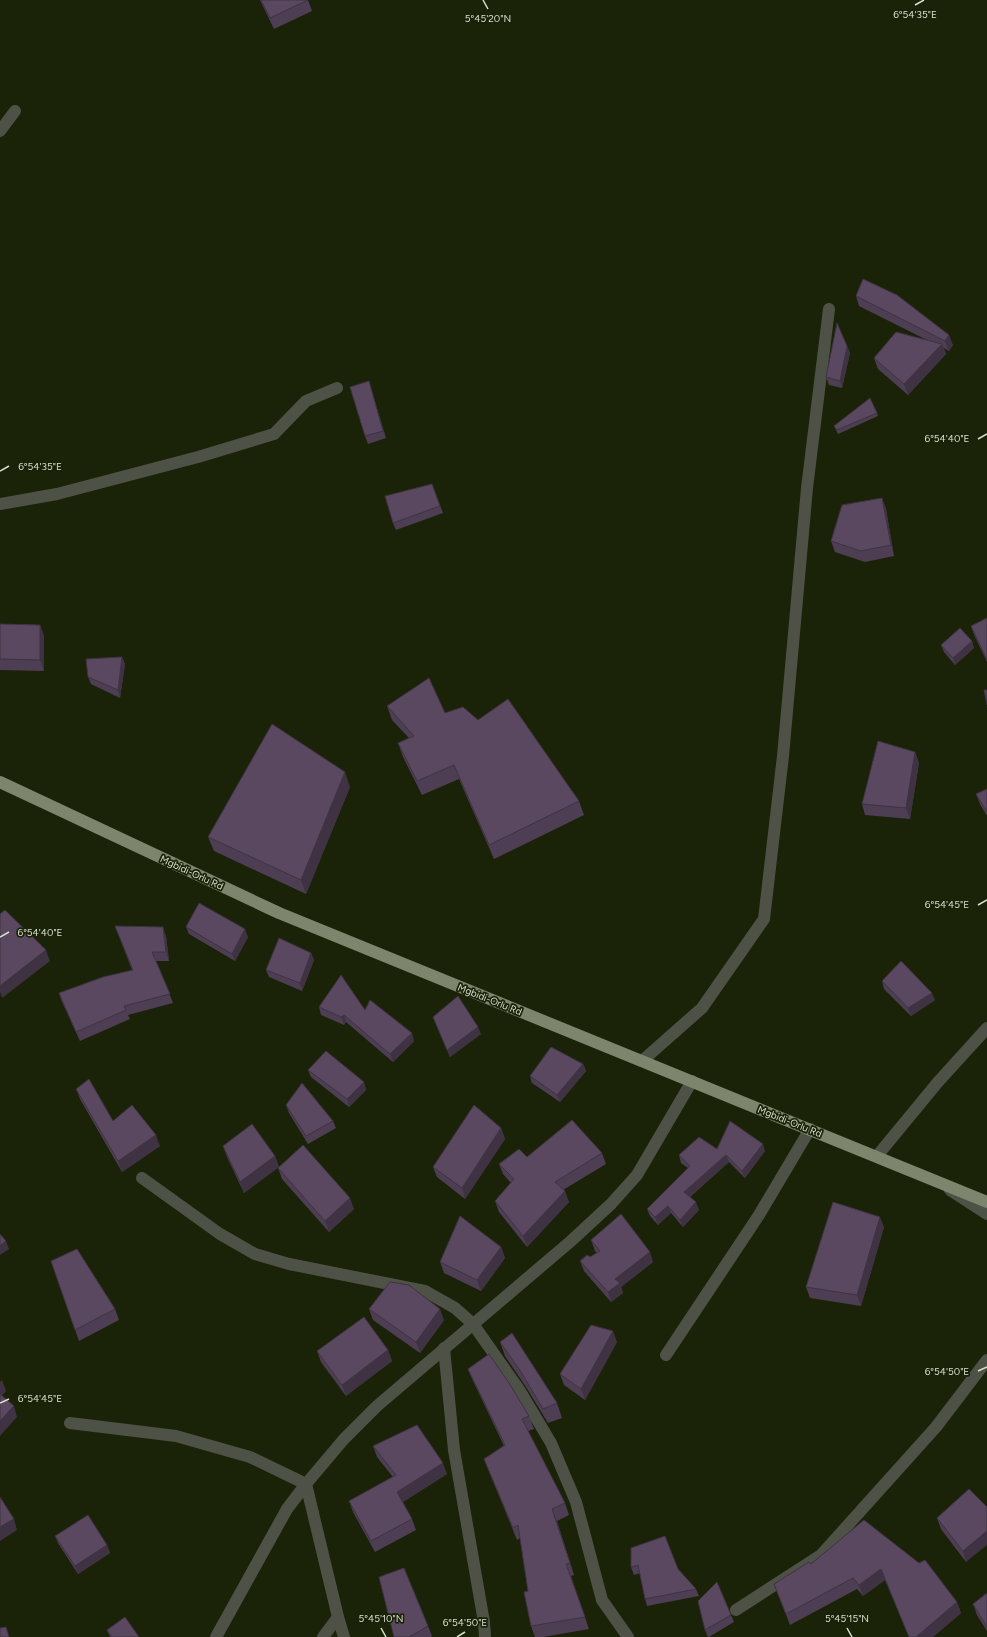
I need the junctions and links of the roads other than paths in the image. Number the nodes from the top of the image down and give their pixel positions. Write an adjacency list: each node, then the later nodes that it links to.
1 (15, 111): 2 (street)
2 (0, 130)
3 (829, 309): 8 (street)
4 (337, 388): 5 (street)
5 (0, 504)
6 (0, 782): 8 (main road, Mgbidi-Orlu Rd)
7 (987, 1028): 11 (street)
8 (642, 1061): 9 (main road, Mgbidi-Orlu Rd)
9 (692, 1081): 10 (main road, Mgbidi-Orlu Rd); 16 (street)
10 (810, 1129): 11 (main road, Mgbidi-Orlu Rd); 18 (street)
11 (877, 1156): 13 (main road, Mgbidi-Orlu Rd)
12 (142, 1178): 16 (street)
13 (934, 1180): 14 (main road, Mgbidi-Orlu Rd); 15 (street)
14 (987, 1202)
15 (987, 1214)
16 (473, 1324): 17 (street); 28 (street)
17 (444, 1348): 21 (street); 27 (street)
18 (666, 1355)
19 (987, 1360): 22 (street)
20 (70, 1423): 21 (street)
21 (306, 1484): 23 (street); 24 (street)
22 (736, 1610)
23 (338, 1617): 25 (street); 26 (street)
24 (216, 1637)
25 (323, 1637)
26 (344, 1637)
27 (485, 1637)
28 (628, 1637)

